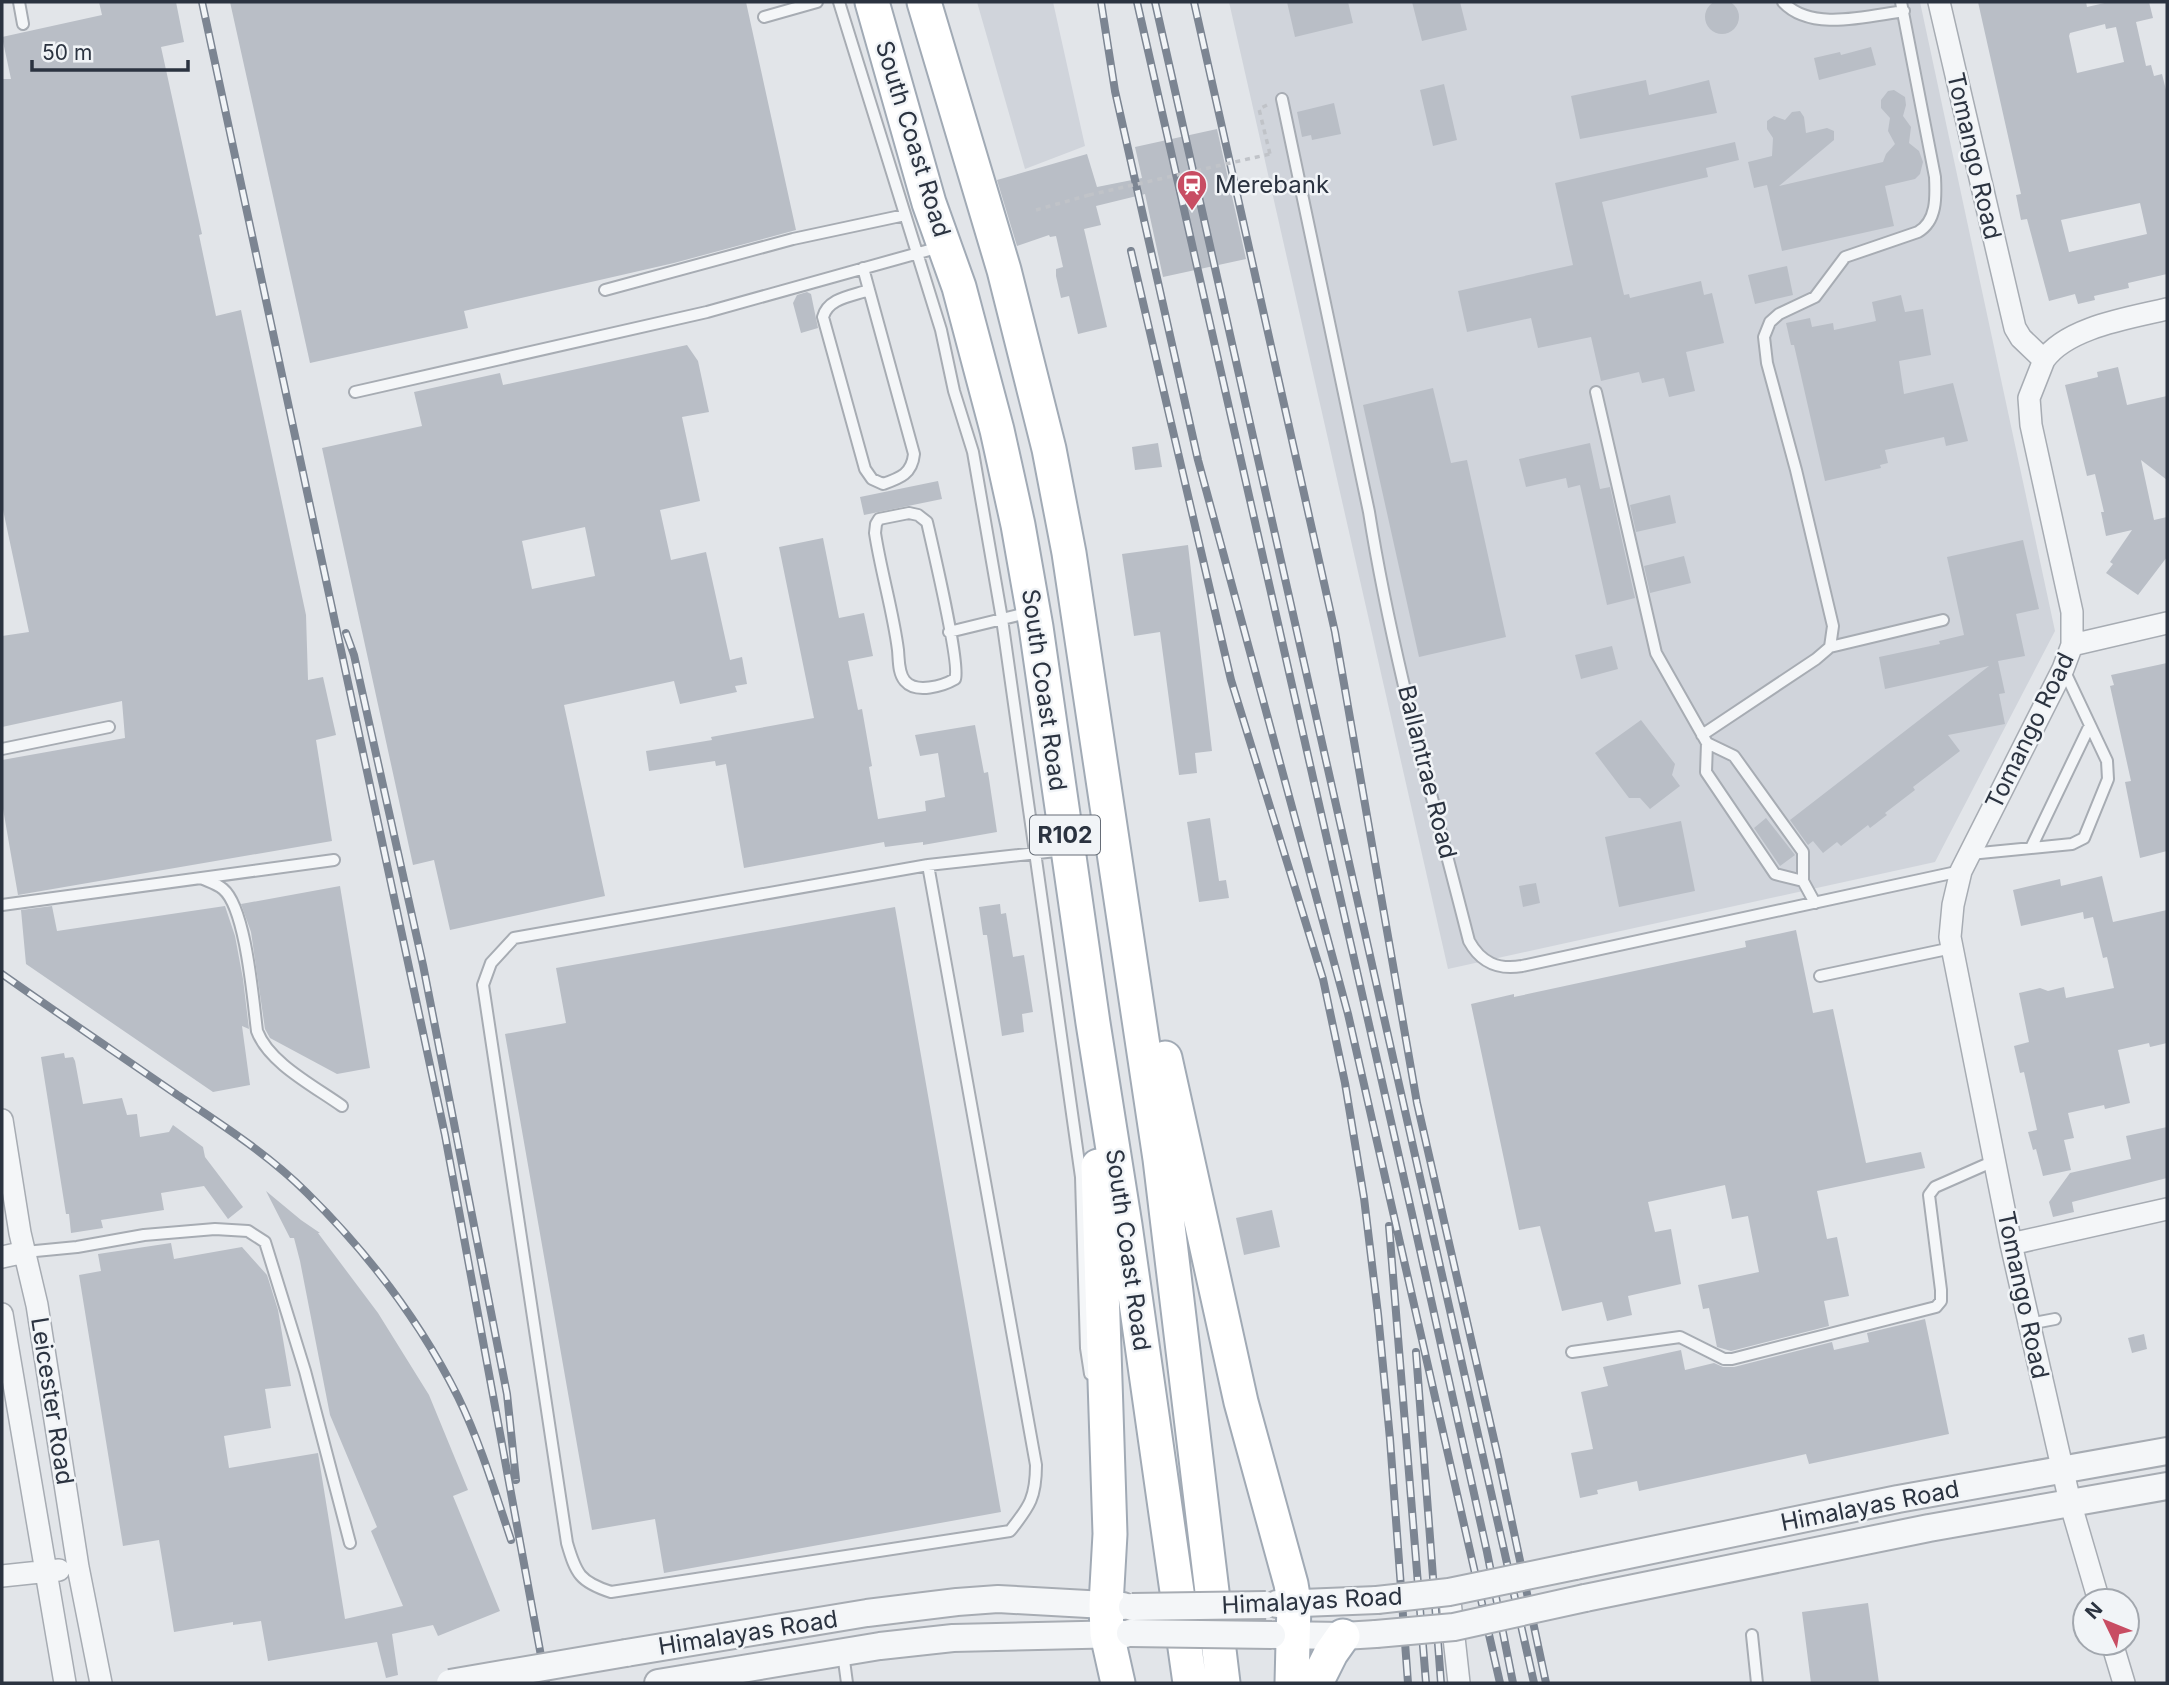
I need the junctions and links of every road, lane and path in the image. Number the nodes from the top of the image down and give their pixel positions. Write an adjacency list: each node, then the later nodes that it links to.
1 (19, 2): 10 (lane)
2 (817, 2): 9 (lane)
3 (839, 2): 11 (lane)
4 (872, 2): 11 (main road, South Coast Road / R102)
5 (924, 2): 13 (main road, South Coast Road / R102)
6 (1783, 2): 8 (lane)
7 (1939, 2): 21 (street, Tomango Road)
8 (1902, 7): 29 (lane)
9 (764, 17)
10 (23, 24)
11 (871, 53): 14 (main road, South Coast Road / R102)
12 (1282, 99): 15 (path, bridge); 44 (lane, Ballantrae Road)
13 (978, 188): 14 (main road); 34 (main road, South Coast Road / R102)
14 (917, 209): 16 (main road, South Coast Road / R102); 18 (lane)
15 (1036, 210)
16 (931, 249): 17 (lane); 24 (main road, South Coast Road / R102)
17 (863, 268): 19 (lane); 22 (lane)
18 (605, 290)
19 (869, 290): 19 (lane)
20 (2167, 309): 21 (street)
21 (2044, 360): 28 (street, Tomango Road)
22 (355, 392)
23 (1596, 392): 33 (lane)
24 (1018, 615): 27 (lane); 36 (main road, South Coast Road / R102); 38 (lane)
25 (1943, 620): 29 (lane)
26 (2167, 623): 28 (street)
27 (949, 632): 27 (lane)
28 (2073, 645): 30 (street, Tomango Road)
29 (1830, 647): 33 (lane)
30 (2063, 669): 31 (lane, Ballantrae Road); 40 (street, Tomango Road)
31 (2090, 725): 37 (lane); 37 (lane, Ballantrae Road)
32 (109, 727): 35 (lane)
33 (1705, 739): 43 (lane); 43 (lane)
34 (1098, 740): 36 (main road); 47 (main road, South Coast Road / R102)
35 (2, 749)
36 (1054, 751): 38 (main road, South Coast Road / R102)
37 (2031, 848): 40 (lane, Ballantrae Road)
38 (1052, 852): 41 (lane); 49 (main road, South Coast Road / R102); 61 (lane)
39 (334, 860): 42 (lane)
40 (1966, 863): 44 (lane, Ballantrae Road); 46 (street, Tomango Road)
41 (928, 864): 41 (lane)
42 (201, 878): 45 (lane); 50 (lane)
43 (1803, 881): 44 (lane)
44 (1815, 903)
45 (2, 905)
46 (1952, 948): 48 (lane); 52 (street, Tomango Road)
47 (1133, 975): 72 (main road); 88 (main road, South Coast Road / R102)
48 (1820, 976)
49 (1093, 1023): 61 (main road); 87 (main road, South Coast Road / R102)
50 (342, 1106)
51 (2, 1120): 55 (street, Leicester Road)
52 (1994, 1161): 54 (street, Tomango Road); 60 (lane)
53 (2167, 1209): 54 (street)
54 (2011, 1244): 59 (street, Tomango Road)
55 (24, 1252): 56 (street); 66 (lane); 67 (street, Leicester Road)
56 (2, 1257)
57 (2, 1314): 68 (street, Leicester Road)
58 (2055, 1319): 59 (lane)
59 (2029, 1324): 63 (street, Tomango Road)
60 (1572, 1352)
61 (1106, 1413): 73 (main road)
62 (2167, 1451): 63 (street, Himalayas Road)
63 (2062, 1470): 65 (street, Tomango Road); 71 (street, Himalayas Road, bridge)
64 (2167, 1486): 65 (street, Himalayas Road)
65 (2070, 1502): 70 (street, Tomango Road); 74 (street, Himalayas Road, bridge)
66 (350, 1543)
67 (78, 1567): 68 (street); 82 (street, Leicester Road)
68 (47, 1572): 69 (street); 81 (street, Leicester Road)
69 (2, 1576)
70 (2095, 1587)
71 (1449, 1592): 72 (street, Himalayas Road, bridge); 74 (street)
72 (1280, 1604): 73 (street, Himalayas Road, bridge); 77 (main road)
73 (1119, 1620): 77 (street, Himalayas Road, bridge); 78 (street, Himalayas Road); 83 (street, Himalayas Road, bridge); 86 (main road)
74 (1454, 1627): 75 (street, Himalayas Road, bridge); 91 (street)
75 (1360, 1635): 77 (street, Himalayas Road); 90 (main road)
76 (1752, 1635): 92 (lane)
77 (1283, 1636): 89 (main road)
78 (843, 1653): 80 (street, Himalayas Road); 85 (lane)
79 (2116, 1657): 93 (street)
80 (747, 1676): 84 (street, Himalayas Road)
81 (65, 1683)
82 (101, 1683)
83 (450, 1683)
84 (662, 1683)
85 (847, 1683)
86 (1118, 1683)
87 (1190, 1683)
88 (1223, 1683)
89 (1292, 1683)
90 (1316, 1683)
91 (1459, 1683)
92 (1757, 1683)
93 (2124, 1683)

